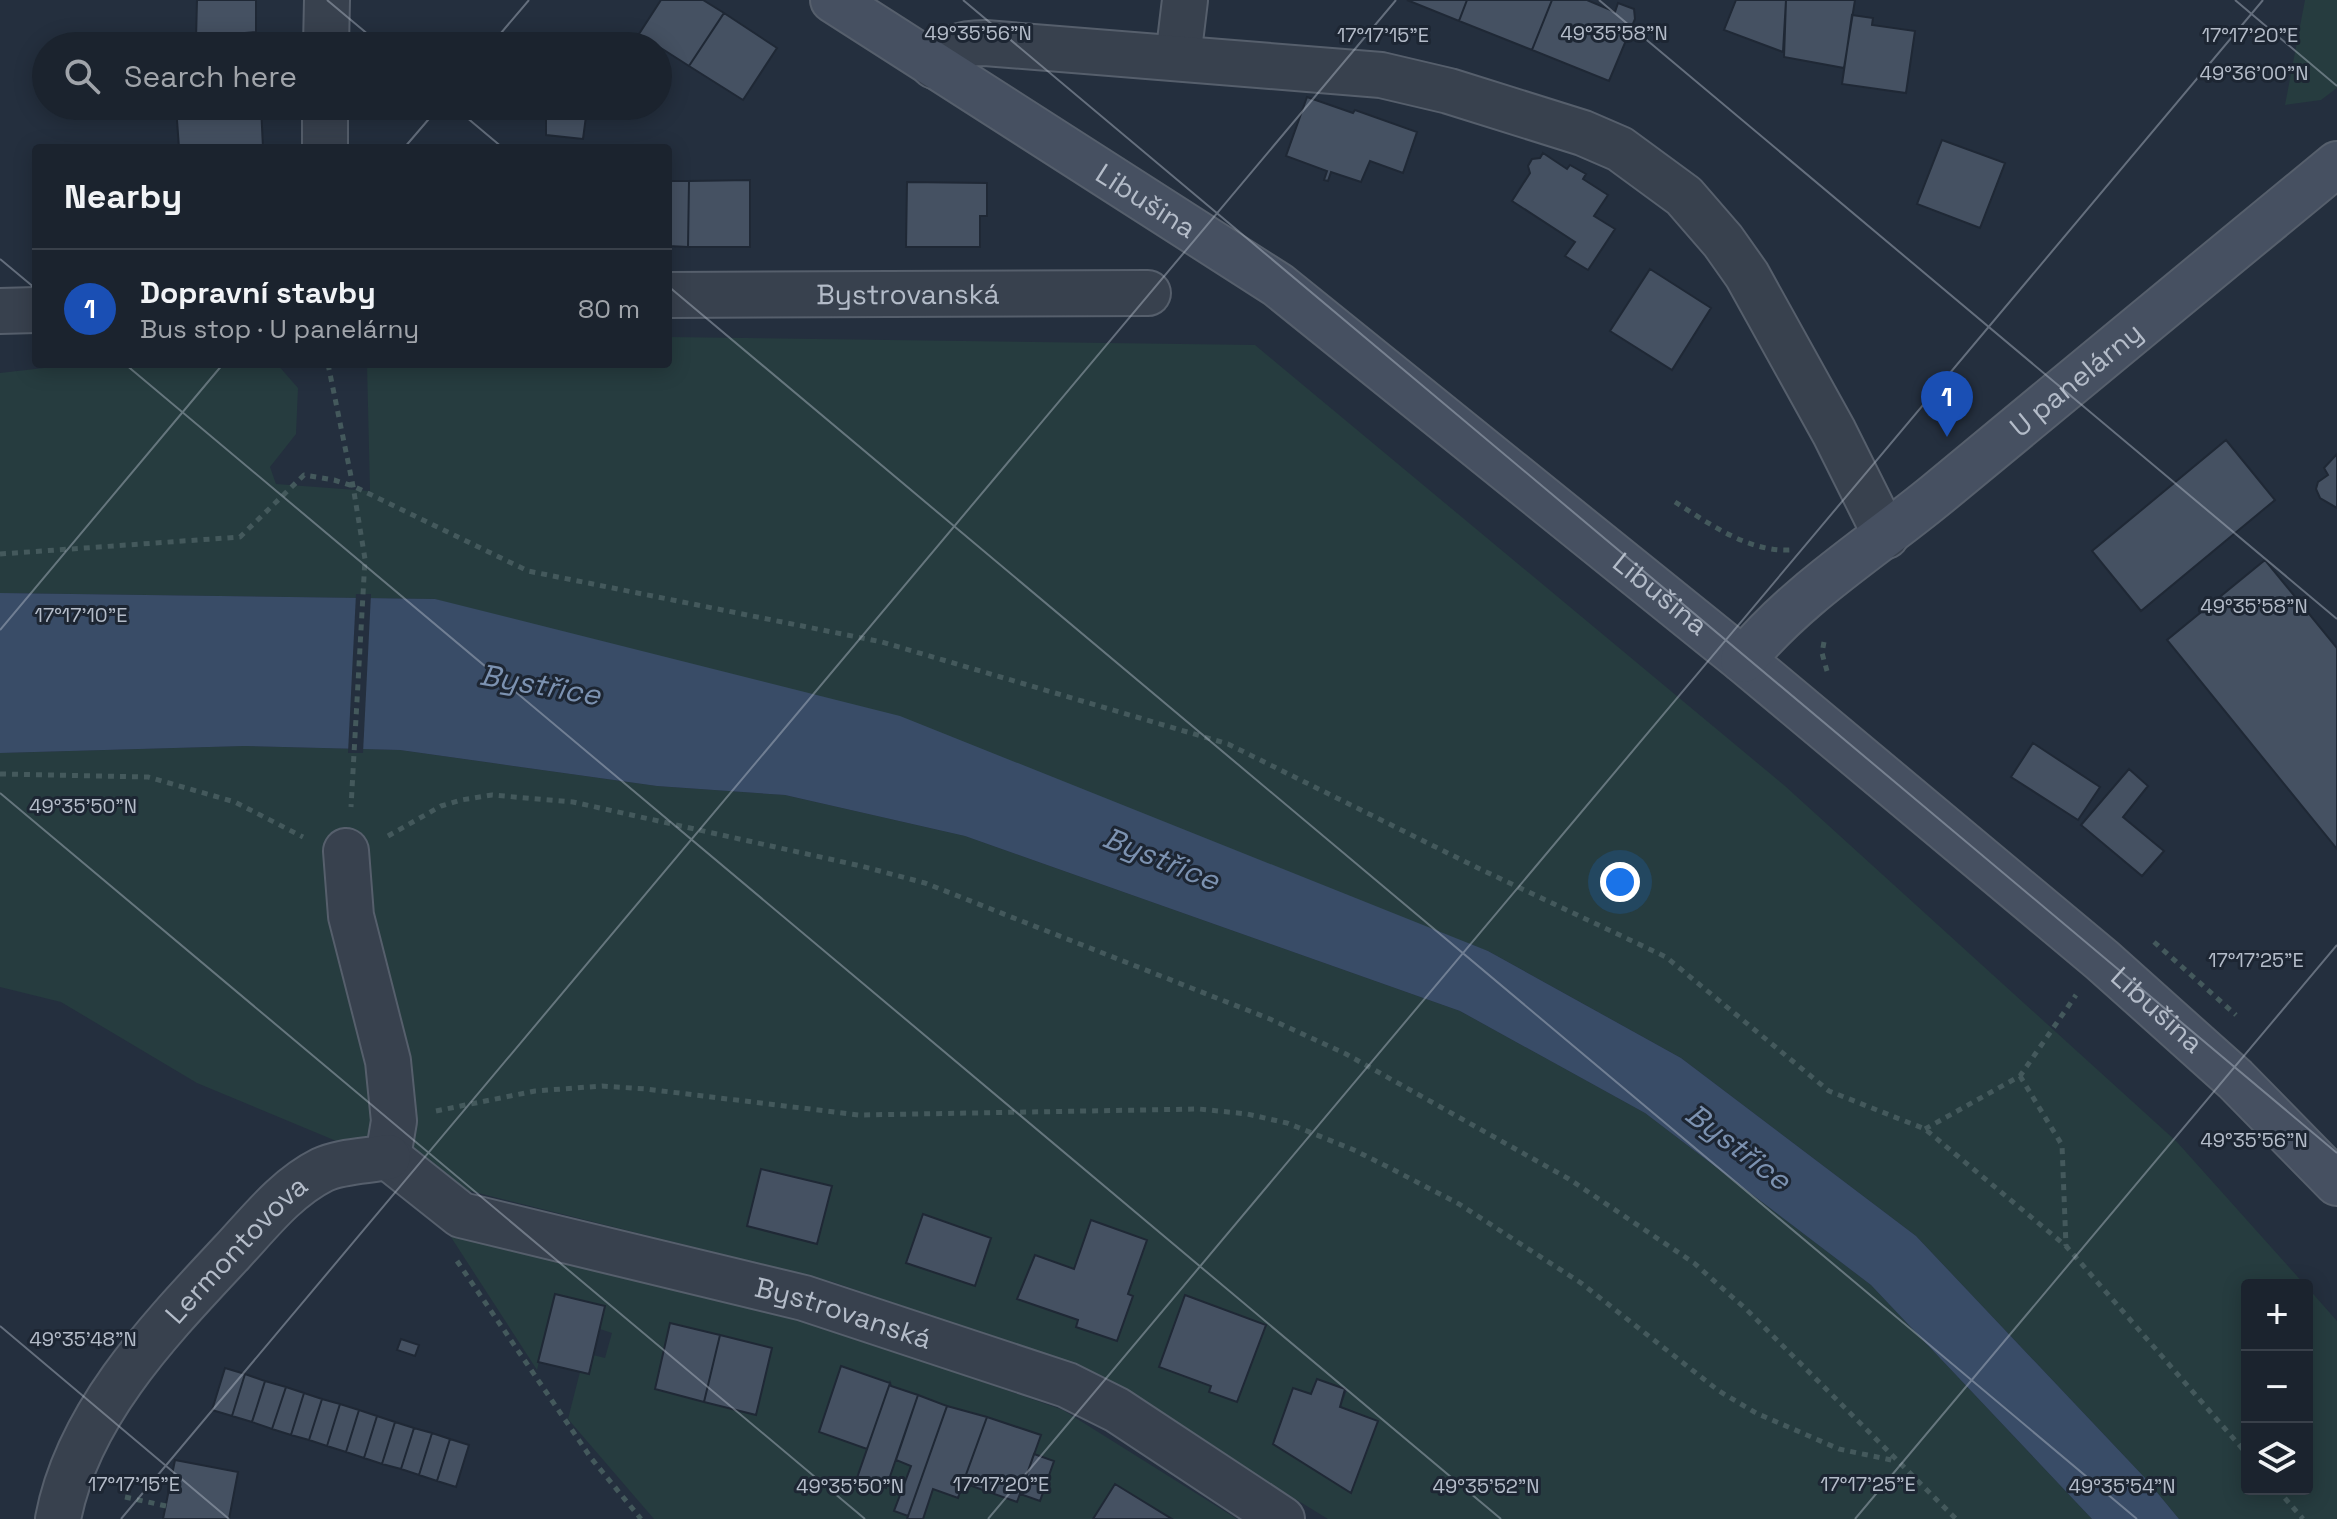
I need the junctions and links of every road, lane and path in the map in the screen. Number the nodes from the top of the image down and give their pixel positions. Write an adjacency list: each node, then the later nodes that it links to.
1 (327, 0): 4 (street)
2 (833, 0): 6 (street, Libušina)
3 (1185, 0): 5 (street)
4 (326, 32)
5 (1178, 58): 6 (street); 17 (street)
6 (934, 66): 21 (street, Libušina)
7 (325, 120): 8 (street)
8 (325, 144)
9 (2337, 164): 17 (street, U panelárny)
10 (1148, 293): 11 (street, Bystrovanská)
11 (672, 295)
12 (32, 310): 13 (street)
13 (0, 311)
14 (328, 368): 15 (path)
15 (353, 486): 19 (path); 24 (path); 28 (path)
16 (1675, 502): 18 (path)
17 (1886, 536): 21 (street, U panelárny)
18 (1802, 546)
19 (0, 554)
20 (1828, 632): 22 (path)
21 (1743, 660): 30 (street, Libušina)
22 (1832, 682)
23 (0, 774): 25 (path)
24 (354, 781)
25 (346, 851): 29 (street); 34 (path)
26 (2059, 1017): 27 (path)
27 (2020, 1076): 28 (path); 31 (path)
28 (1925, 1129): 31 (path)
29 (391, 1139): 34 (path); 38 (street, Lermontovova); 40 (street, Bystrovanská)
30 (2337, 1183)
31 (2066, 1246): 33 (path)
32 (453, 1254): 39 (path)
33 (2241, 1447)
34 (1897, 1461): 41 (path)
35 (2282, 1495): 42 (path)
36 (125, 1497): 37 (path)
37 (166, 1506)
38 (58, 1519)
39 (641, 1519)
40 (1282, 1519)
41 (1956, 1519)
42 (2303, 1519)

